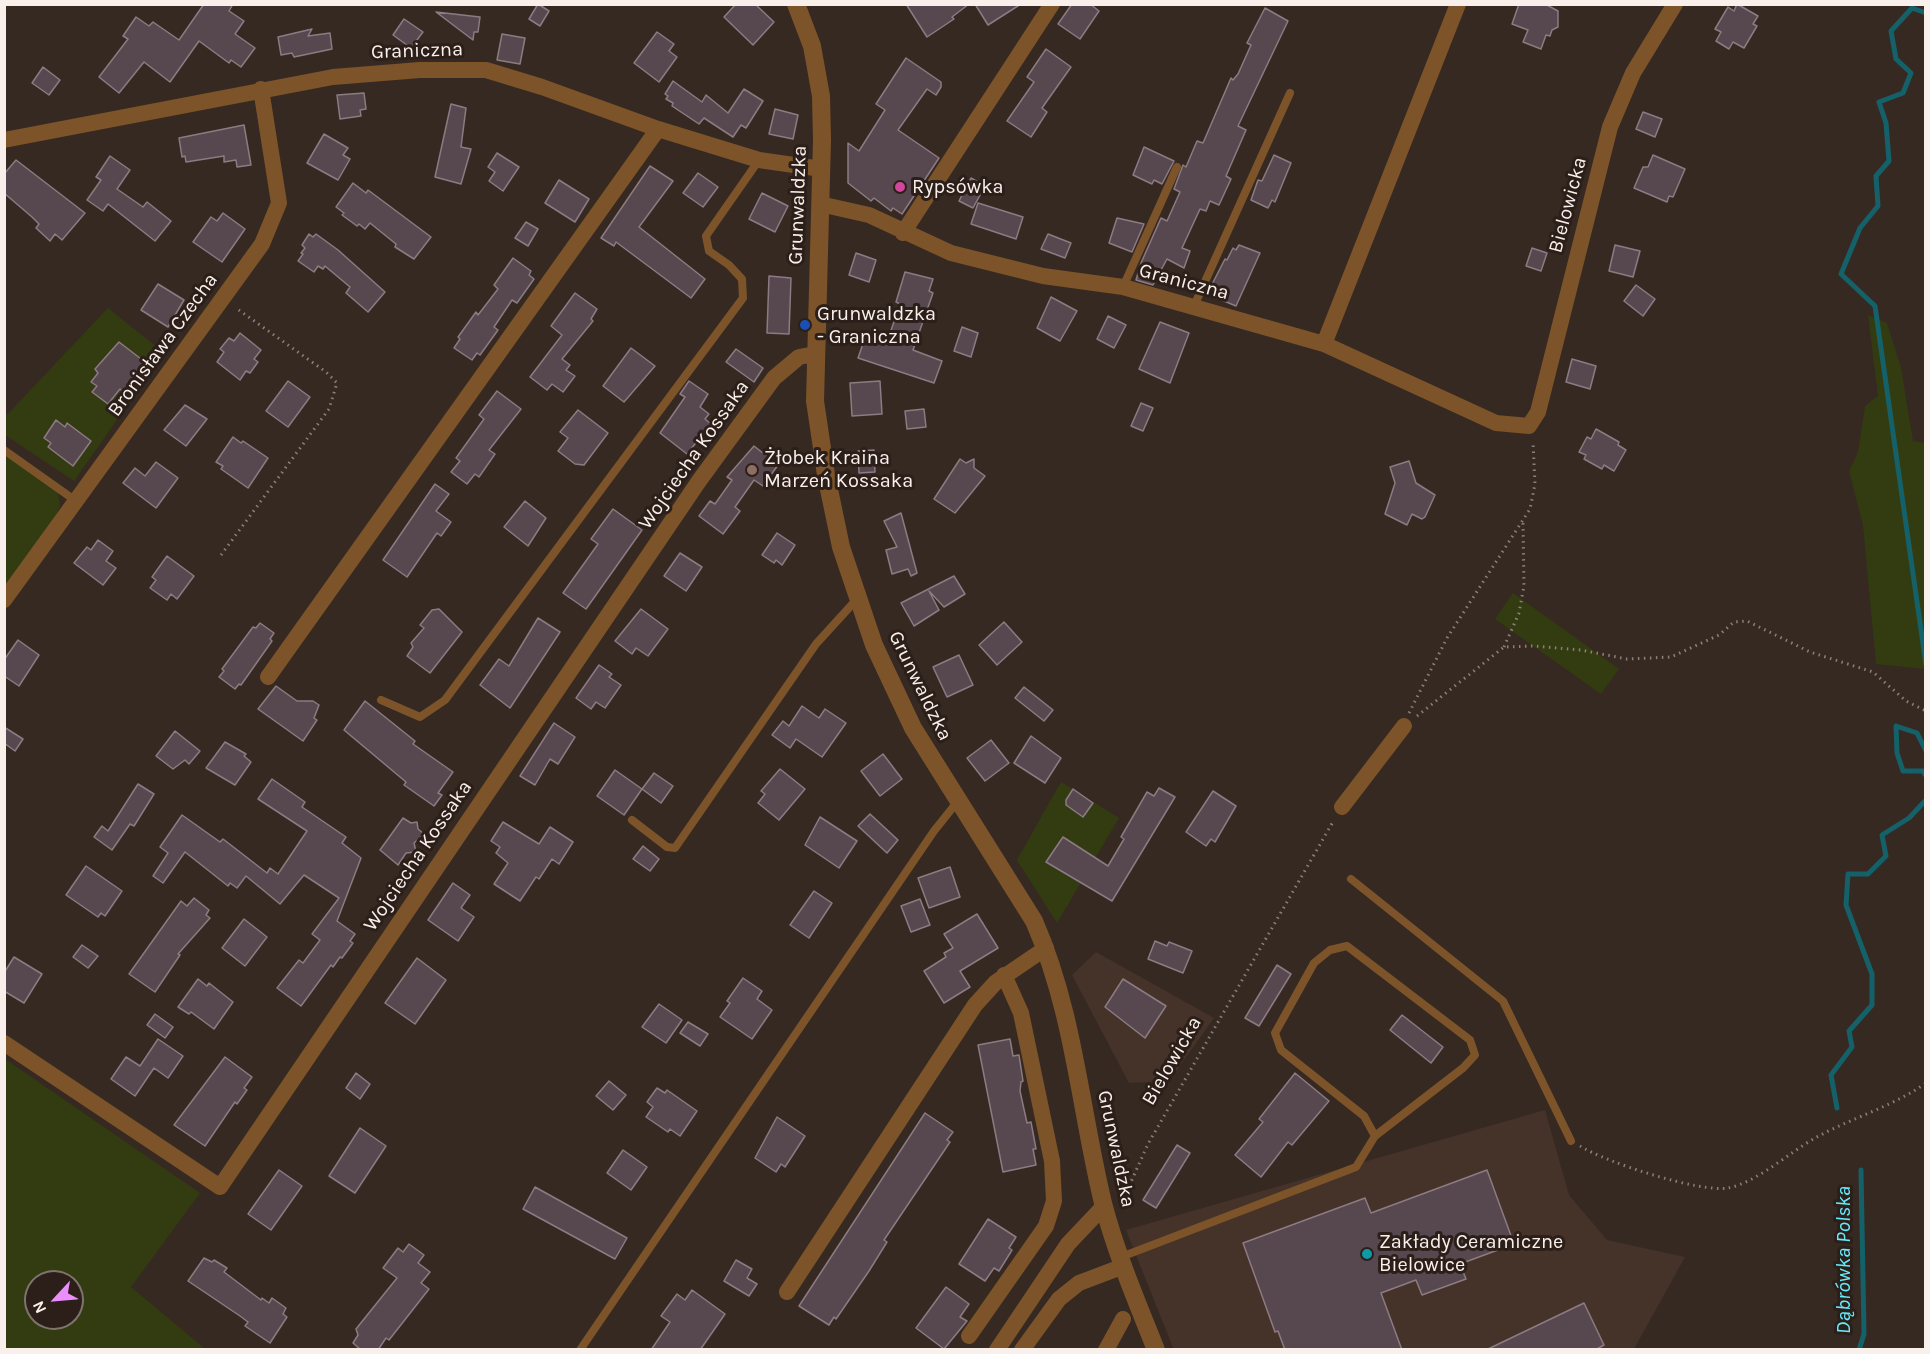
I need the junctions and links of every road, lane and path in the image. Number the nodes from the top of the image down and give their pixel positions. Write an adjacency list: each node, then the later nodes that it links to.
1 (796, 4): 11 (street, Grunwaldzka)
2 (1052, 4): 13 (street)
3 (1458, 4): 17 (street)
4 (1675, 4): 19 (street, Bielowicka)
5 (261, 89): 7 (street, Graniczna); 8 (street, Graniczna); 15 (street, Bronisława Czecha)
6 (1290, 93): 16 (lane)
7 (658, 129): 9 (street, Graniczna); 27 (street)
8 (4, 140)
9 (759, 160): 11 (street, Graniczna); 28 (lane)
10 (1177, 168): 14 (lane)
11 (822, 170): 12 (street, Grunwaldzka)
12 (820, 204): 13 (street, Graniczna); 18 (street, Grunwaldzka)
13 (903, 233): 14 (street, Graniczna)
14 (1123, 287): 16 (street, Graniczna)
15 (223, 298): 21 (street, Bronisława Czecha); 23 (path)
16 (1194, 306): 17 (street, Graniczna)
17 (1324, 344): 19 (street, Graniczna)
18 (815, 354): 24 (street, Grunwaldzka); 37 (street, Wojciecha Kossaka)
19 (1529, 426): 22 (path)
20 (4, 450): 21 (lane)
21 (76, 501): 25 (street, Bronisława Czecha)
22 (1523, 522): 26 (path); 30 (path)
23 (221, 555)
24 (856, 598): 31 (street, Grunwaldzka); 33 (lane)
25 (4, 600)
26 (1504, 647): 29 (path); 30 (path)
27 (268, 677)
28 (381, 700)
29 (1926, 711)
30 (1404, 726): 32 (street)
31 (958, 801): 35 (street, Grunwaldzka); 46 (lane)
32 (1342, 807): 41 (path, Bielowicka)
33 (632, 820)
34 (1351, 879): 40 (lane)
35 (1046, 948): 36 (street); 41 (street, Grunwaldzka)
36 (1004, 975): 43 (street); 45 (street)
37 (4, 1043)
38 (1926, 1083): 40 (path)
39 (1375, 1136): 39 (lane); 42 (lane)
40 (1570, 1141)
41 (1104, 1206): 42 (street, Grunwaldzka); 47 (street)
42 (1123, 1261): 48 (street); 50 (street, Grunwaldzka)
43 (787, 1292)
44 (1123, 1319): 49 (street)
45 (969, 1336)
46 (580, 1350)
47 (997, 1350)
48 (1022, 1350)
49 (1106, 1350)
50 (1155, 1350)

